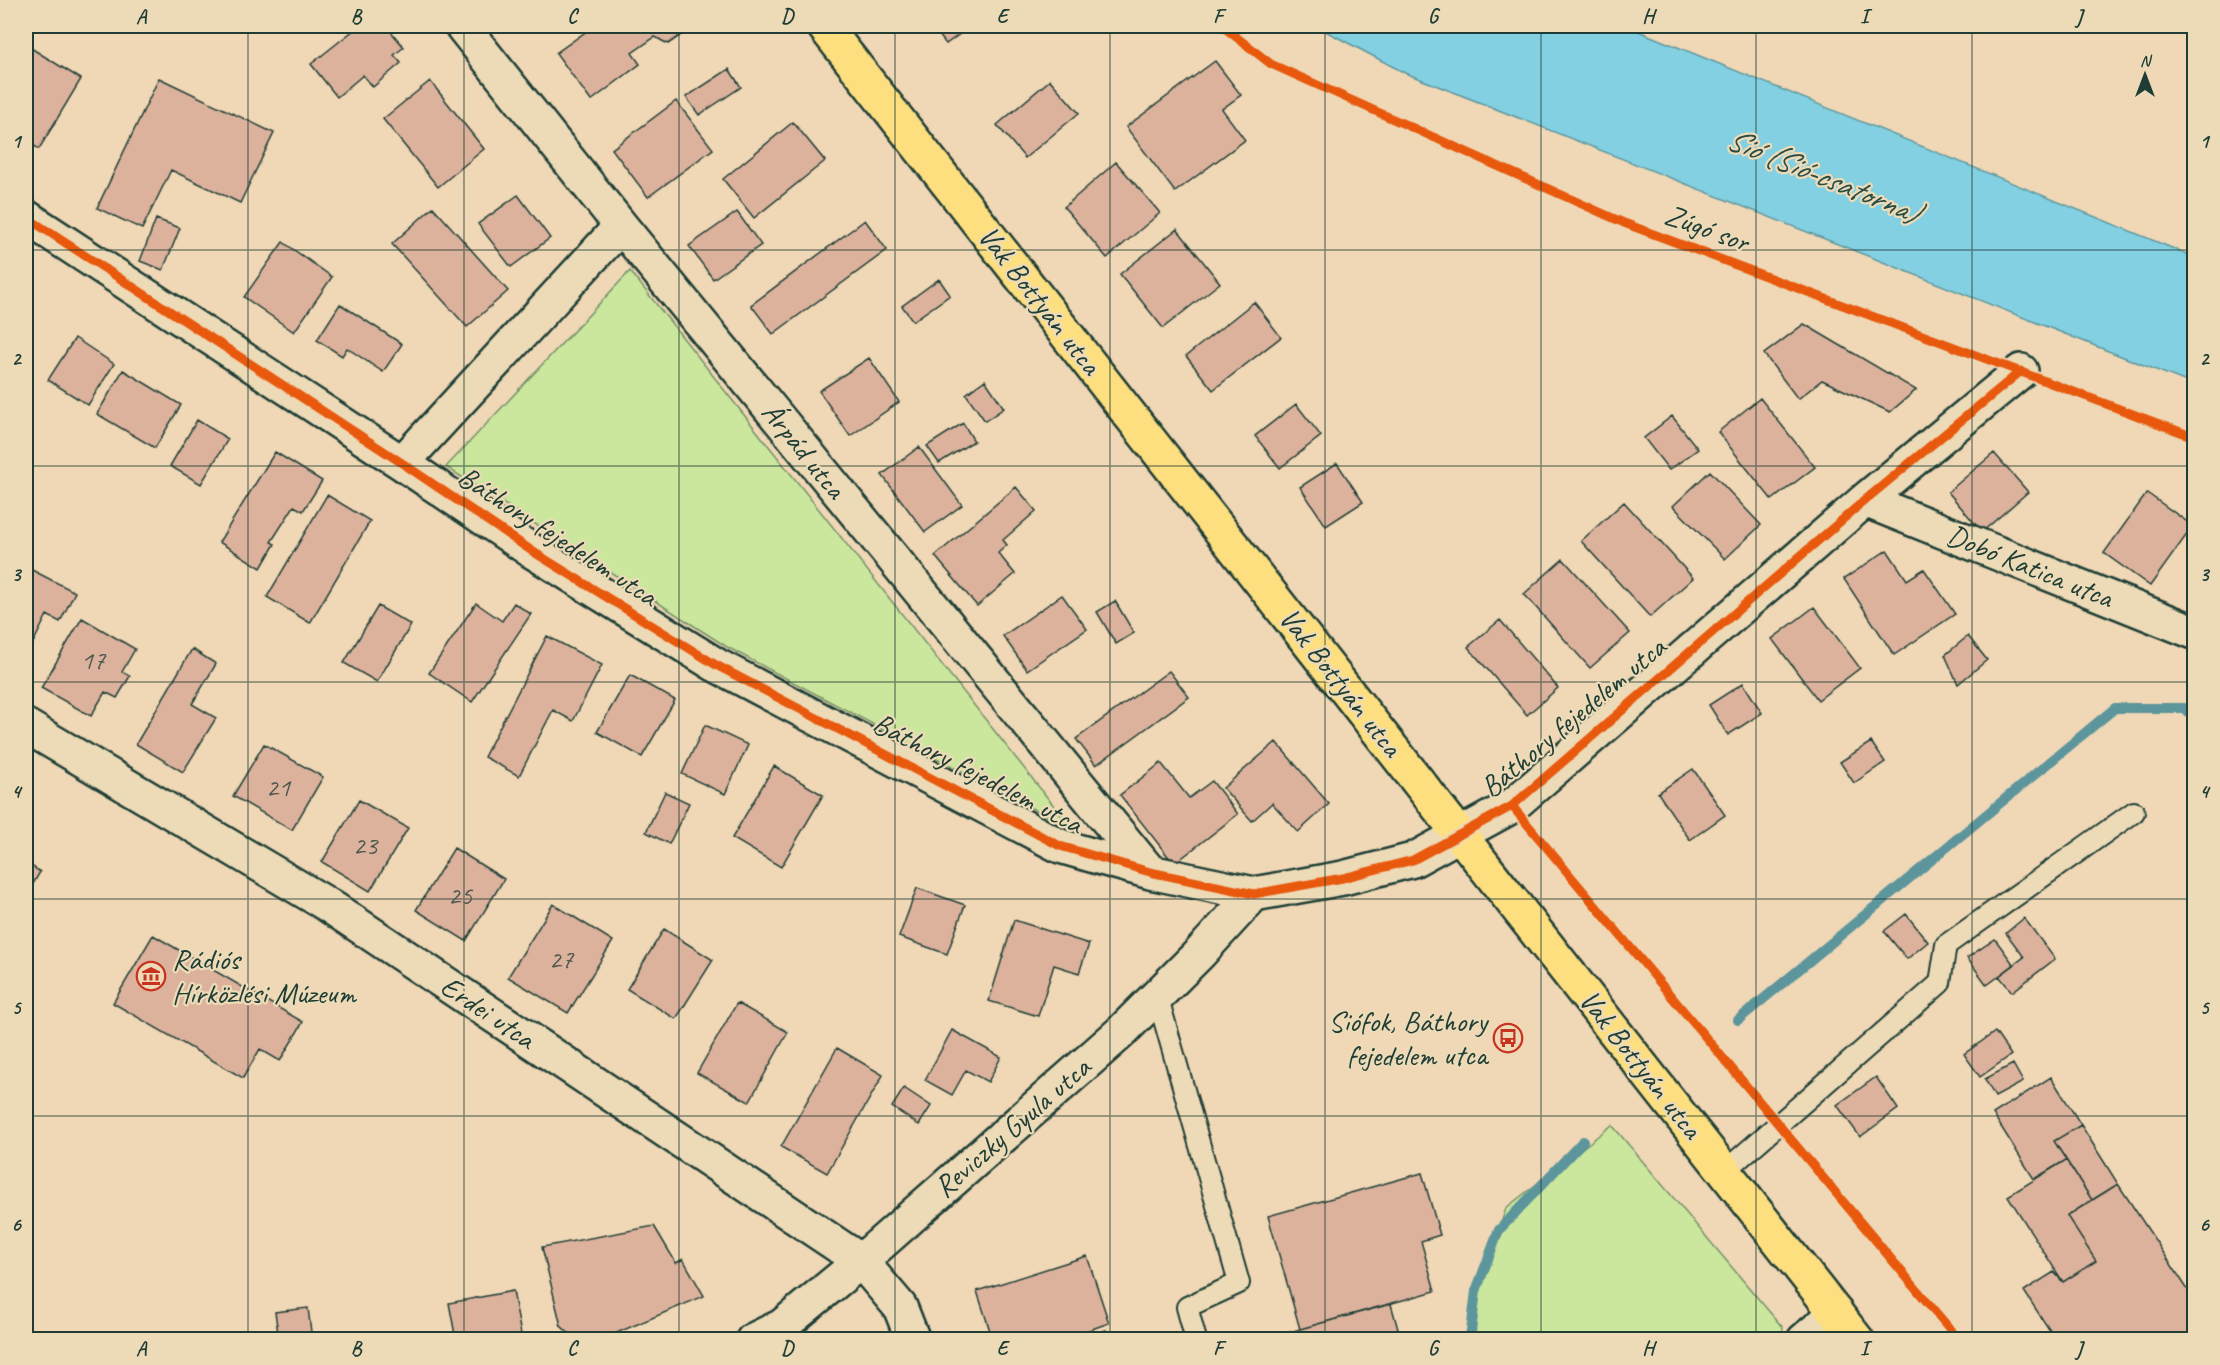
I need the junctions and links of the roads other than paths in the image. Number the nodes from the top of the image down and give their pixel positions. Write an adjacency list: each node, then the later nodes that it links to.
1 (462, 26): 4 (street, Árpád utca)
2 (824, 26): 11 (main road, Vak Bottyán utca)
3 (26, 217): 6 (street, Báthory fejedelem utca)
4 (621, 226): 6 (street); 12 (street, Árpád utca)
5 (2021, 371): 7 (street, Báthory fejedelem utca)
6 (402, 463): 12 (street, Báthory fejedelem utca)
7 (1865, 500): 8 (street, Dobó Katica utca); 11 (street, Báthory fejedelem utca)
8 (2194, 632)
9 (26, 726): 16 (street, Erdei utca)
10 (2134, 813): 15 (lane)
11 (1460, 833): 13 (street, Báthory fejedelem utca); 15 (main road, Vak Bottyán utca)
12 (1150, 872): 13 (street, Báthory fejedelem utca)
13 (1254, 894): 14 (street, Reviczky Gyula utca)
14 (1157, 995): 16 (street, Reviczky Gyula utca); 20 (lane)
15 (1725, 1171): 17 (main road, Vak Bottyán utca)
16 (861, 1261): 18 (street, Reviczky Gyula utca); 19 (street, Erdei utca)
17 (1836, 1313): 21 (street); 22 (main road, Vak Bottyán utca)
18 (753, 1340)
19 (913, 1340)
20 (1196, 1340)
21 (1804, 1340)
22 (1857, 1340)

